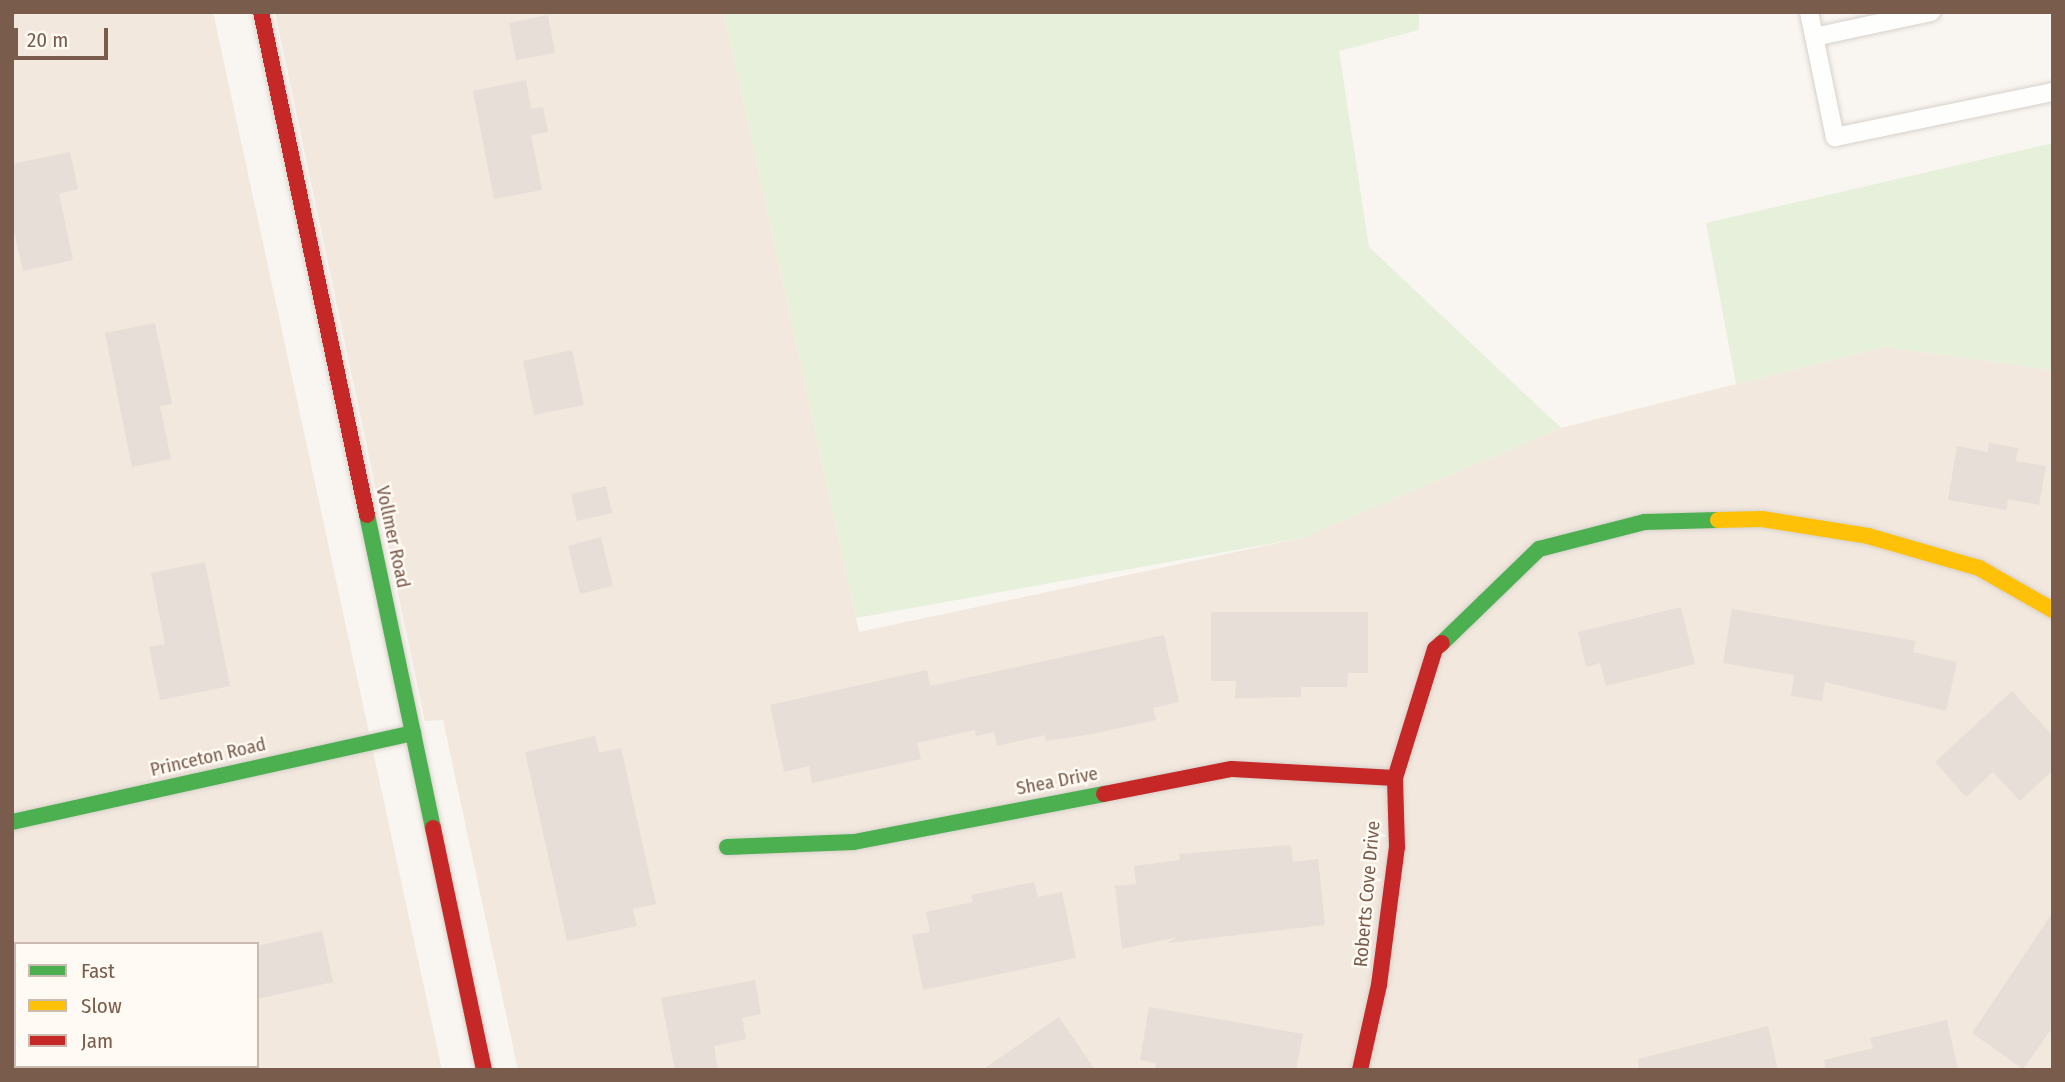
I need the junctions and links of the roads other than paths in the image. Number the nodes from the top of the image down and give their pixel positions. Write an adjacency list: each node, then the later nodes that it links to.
1 (261, 12): 7 (street, Vollmer Road)
2 (1809, 12): 4 (lane)
3 (1931, 12): 4 (lane)
4 (1814, 37): 5 (lane)
5 (2053, 92)
6 (2053, 610): 8 (street, Roberts Cove Drive)
7 (413, 733): 9 (street, Princeton Road); 11 (street, Vollmer Road)
8 (1395, 779): 10 (street, Shea Drive); 12 (street, Roberts Cove Drive)
9 (12, 822)
10 (727, 847)
11 (484, 1070)
12 (1360, 1070)

